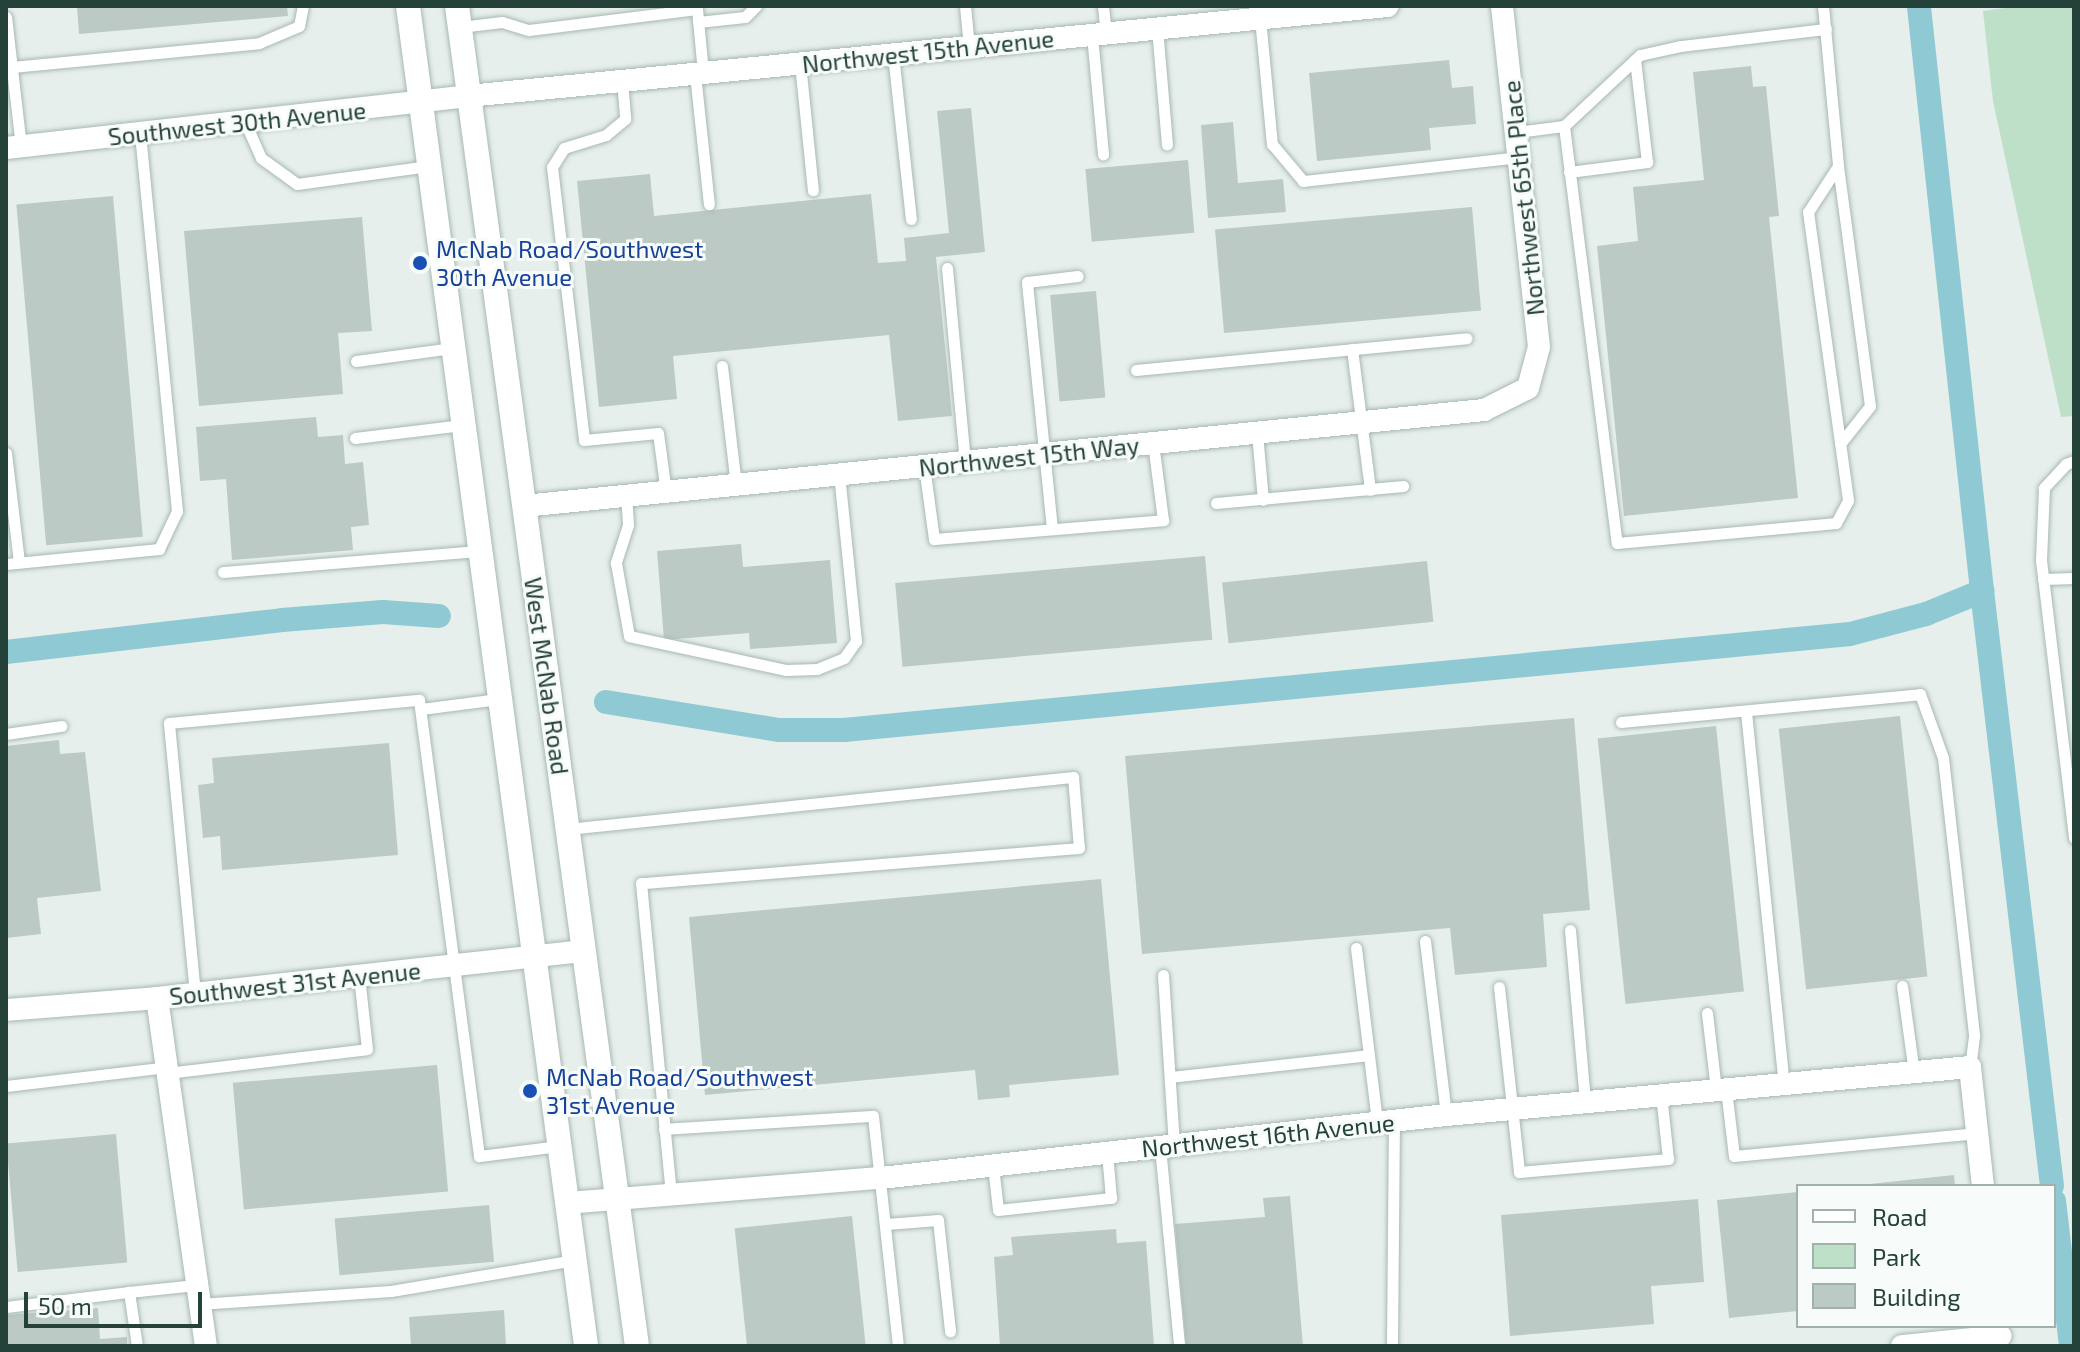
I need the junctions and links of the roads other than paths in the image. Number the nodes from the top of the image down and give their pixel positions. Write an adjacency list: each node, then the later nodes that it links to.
1 (303, 6): 20 (lane)
2 (408, 6): 24 (main road)
3 (756, 6): 12 (lane)
4 (965, 6): 16 (lane)
5 (1103, 6): 15 (lane)
6 (1502, 6): 27 (street, Northwest 65th Place)
7 (1823, 6): 14 (lane)
8 (1374, 7): 9 (street, Northwest 15th Avenue)
9 (1243, 15): 13 (street, Northwest 15th Avenue); 32 (lane)
10 (458, 16): 12 (lane); 23 (main road, West McNab Road)
11 (6, 17): 20 (lane)
12 (698, 22): 21 (lane)
13 (1157, 28): 15 (street, Northwest 15th Avenue); 29 (lane)
14 (1826, 29): 18 (lane); 34 (lane)
15 (1099, 34): 16 (street, Northwest 15th Avenue); 31 (lane)
16 (969, 47): 17 (street, Northwest 15th Avenue)
17 (893, 54): 19 (street, Northwest 15th Avenue); 38 (lane)
18 (1635, 60): 26 (lane); 35 (lane)
19 (800, 63): 21 (street, Northwest 15th Avenue); 36 (lane)
20 (12, 67): 30 (lane)
21 (699, 73): 22 (street, Northwest 15th Avenue); 37 (lane)
22 (622, 81): 23 (street, Northwest 15th Avenue); 63 (lane)
23 (468, 96): 24 (street, Southwest 30th Avenue); 67 (main road, West McNab Road)
24 (420, 103): 25 (street, Southwest 30th Avenue); 33 (main road)
25 (245, 122): 28 (street, Southwest 30th Avenue); 33 (lane)
26 (1564, 126): 27 (lane); 35 (lane)
27 (1517, 132): 32 (street, Northwest 65th Place)
28 (140, 134): 30 (street, Southwest 30th Avenue); 70 (lane)
29 (1167, 145)
30 (14, 147)
31 (1103, 154)
32 (1519, 157): 47 (street, Northwest 65th Place)
33 (429, 166): 42 (main road)
34 (1838, 166): 53 (lane); 53 (lane)
35 (1569, 172): 53 (lane)
36 (813, 190)
37 (709, 204)
38 (911, 219)
39 (947, 268): 57 (lane)
40 (1078, 276): 55 (lane)
41 (1466, 338): 43 (lane)
42 (452, 348): 44 (lane); 49 (main road)
43 (1352, 349): 46 (lane); 48 (lane)
44 (356, 361)
45 (722, 366): 60 (lane)
46 (1136, 370)
47 (1528, 388): 48 (street, Northwest 15th Way)
48 (1362, 422): 50 (street, Northwest 15th Way); 62 (lane)
49 (462, 425): 51 (lane); 69 (main road)
50 (1257, 433): 52 (street, Northwest 15th Way); 65 (lane)
51 (355, 438)
52 (1153, 443): 55 (street, Northwest 15th Way); 68 (lane)
53 (1840, 444)
54 (6, 453): 70 (lane)
55 (1044, 454): 57 (street, Northwest 15th Way); 68 (lane)
56 (2074, 461): 73 (lane)
57 (965, 462): 58 (street, Northwest 15th Way)
58 (924, 466): 59 (street, Northwest 15th Way); 68 (lane)
59 (839, 475): 60 (street, Northwest 15th Way); 64 (lane)
60 (736, 485): 63 (street, Northwest 15th Way)
61 (1403, 486): 62 (lane)
62 (1370, 490): 65 (lane)
63 (666, 492): 64 (street, Northwest 15th Way)
64 (626, 495): 67 (street, Northwest 15th Way)
65 (1263, 500): 66 (lane)
66 (1216, 503)
67 (524, 506): 80 (main road, West McNab Road)
68 (1052, 529)
69 (478, 551): 71 (lane); 74 (main road)
70 (12, 563)
71 (223, 572)
72 (2074, 578): 73 (lane)
73 (2043, 579): 81 (lane)
74 (498, 699): 75 (lane); 86 (main road)
75 (421, 709): 87 (lane); 92 (lane)
76 (1746, 712): 77 (lane); 97 (lane); 101 (lane)
77 (1621, 722)
78 (61, 726): 79 (lane)
79 (6, 734)
80 (567, 829): 85 (main road, West McNab Road); 109 (lane)
81 (2074, 838)
82 (1570, 930): 105 (lane)
83 (1425, 941): 107 (lane)
84 (1356, 948): 96 (lane)
85 (584, 951): 86 (street, Southwest 31st Avenue); 118 (main road, West McNab Road)
86 (533, 957): 87 (street, Southwest 31st Avenue); 111 (main road)
87 (453, 966): 89 (street, Southwest 31st Avenue); 111 (lane)
88 (1163, 975): 100 (lane)
89 (359, 976): 92 (street, Southwest 31st Avenue); 98 (lane)
90 (1902, 986): 99 (lane)
91 (1499, 987): 106 (lane)
92 (195, 994): 93 (street, Southwest 31st Avenue)
93 (157, 998): 94 (street, Southwest 31st Avenue); 98 (street)
94 (6, 1010)
95 (1707, 1013): 103 (lane)
96 (1369, 1055): 100 (lane); 108 (lane)
97 (1970, 1067): 99 (street, Northwest 16th Avenue); 110 (street)
98 (167, 1070): 102 (lane); 123 (street)
99 (1914, 1072): 101 (street, Northwest 16th Avenue)
100 (1170, 1077): 112 (lane)
101 (1784, 1084): 103 (street, Northwest 16th Avenue)
102 (6, 1086)
103 (1721, 1090): 104 (street, Northwest 16th Avenue); 110 (lane)
104 (1661, 1095): 105 (street, Northwest 16th Avenue); 106 (lane)
105 (1585, 1102): 106 (street, Northwest 16th Avenue)
106 (1510, 1109): 107 (street, Northwest 16th Avenue)
107 (1446, 1115): 108 (street, Northwest 16th Avenue)
108 (1386, 1121): 112 (street, Northwest 16th Avenue); 133 (lane)
109 (664, 1129): 115 (lane); 117 (lane)
110 (1978, 1133): 116 (street)
111 (559, 1146): 119 (main road)
112 (1167, 1146): 113 (street, Northwest 16th Avenue); 132 (lane)
113 (1107, 1153): 114 (street, Northwest 16th Avenue); 114 (lane)
114 (993, 1166): 115 (street, Northwest 16th Avenue)
115 (881, 1178): 117 (street, Northwest 16th Avenue); 120 (lane)
116 (1983, 1184)
117 (671, 1194): 118 (street, Northwest 16th Avenue)
118 (617, 1198): 119 (street, Northwest 16th Avenue); 130 (main road, West McNab Road)
119 (567, 1203): 121 (main road)
120 (886, 1224): 125 (lane); 131 (lane)
121 (575, 1260): 123 (lane); 129 (main road)
122 (129, 1292): 123 (lane); 124 (lane); 127 (lane)
123 (198, 1295): 128 (street)
124 (6, 1307)
125 (950, 1331)
126 (2000, 1336): 134 (street)
127 (137, 1346)
128 (206, 1346)
129 (586, 1346)
130 (637, 1346)
131 (898, 1346)
132 (1179, 1346)
133 (1392, 1346)
134 (1902, 1346)

